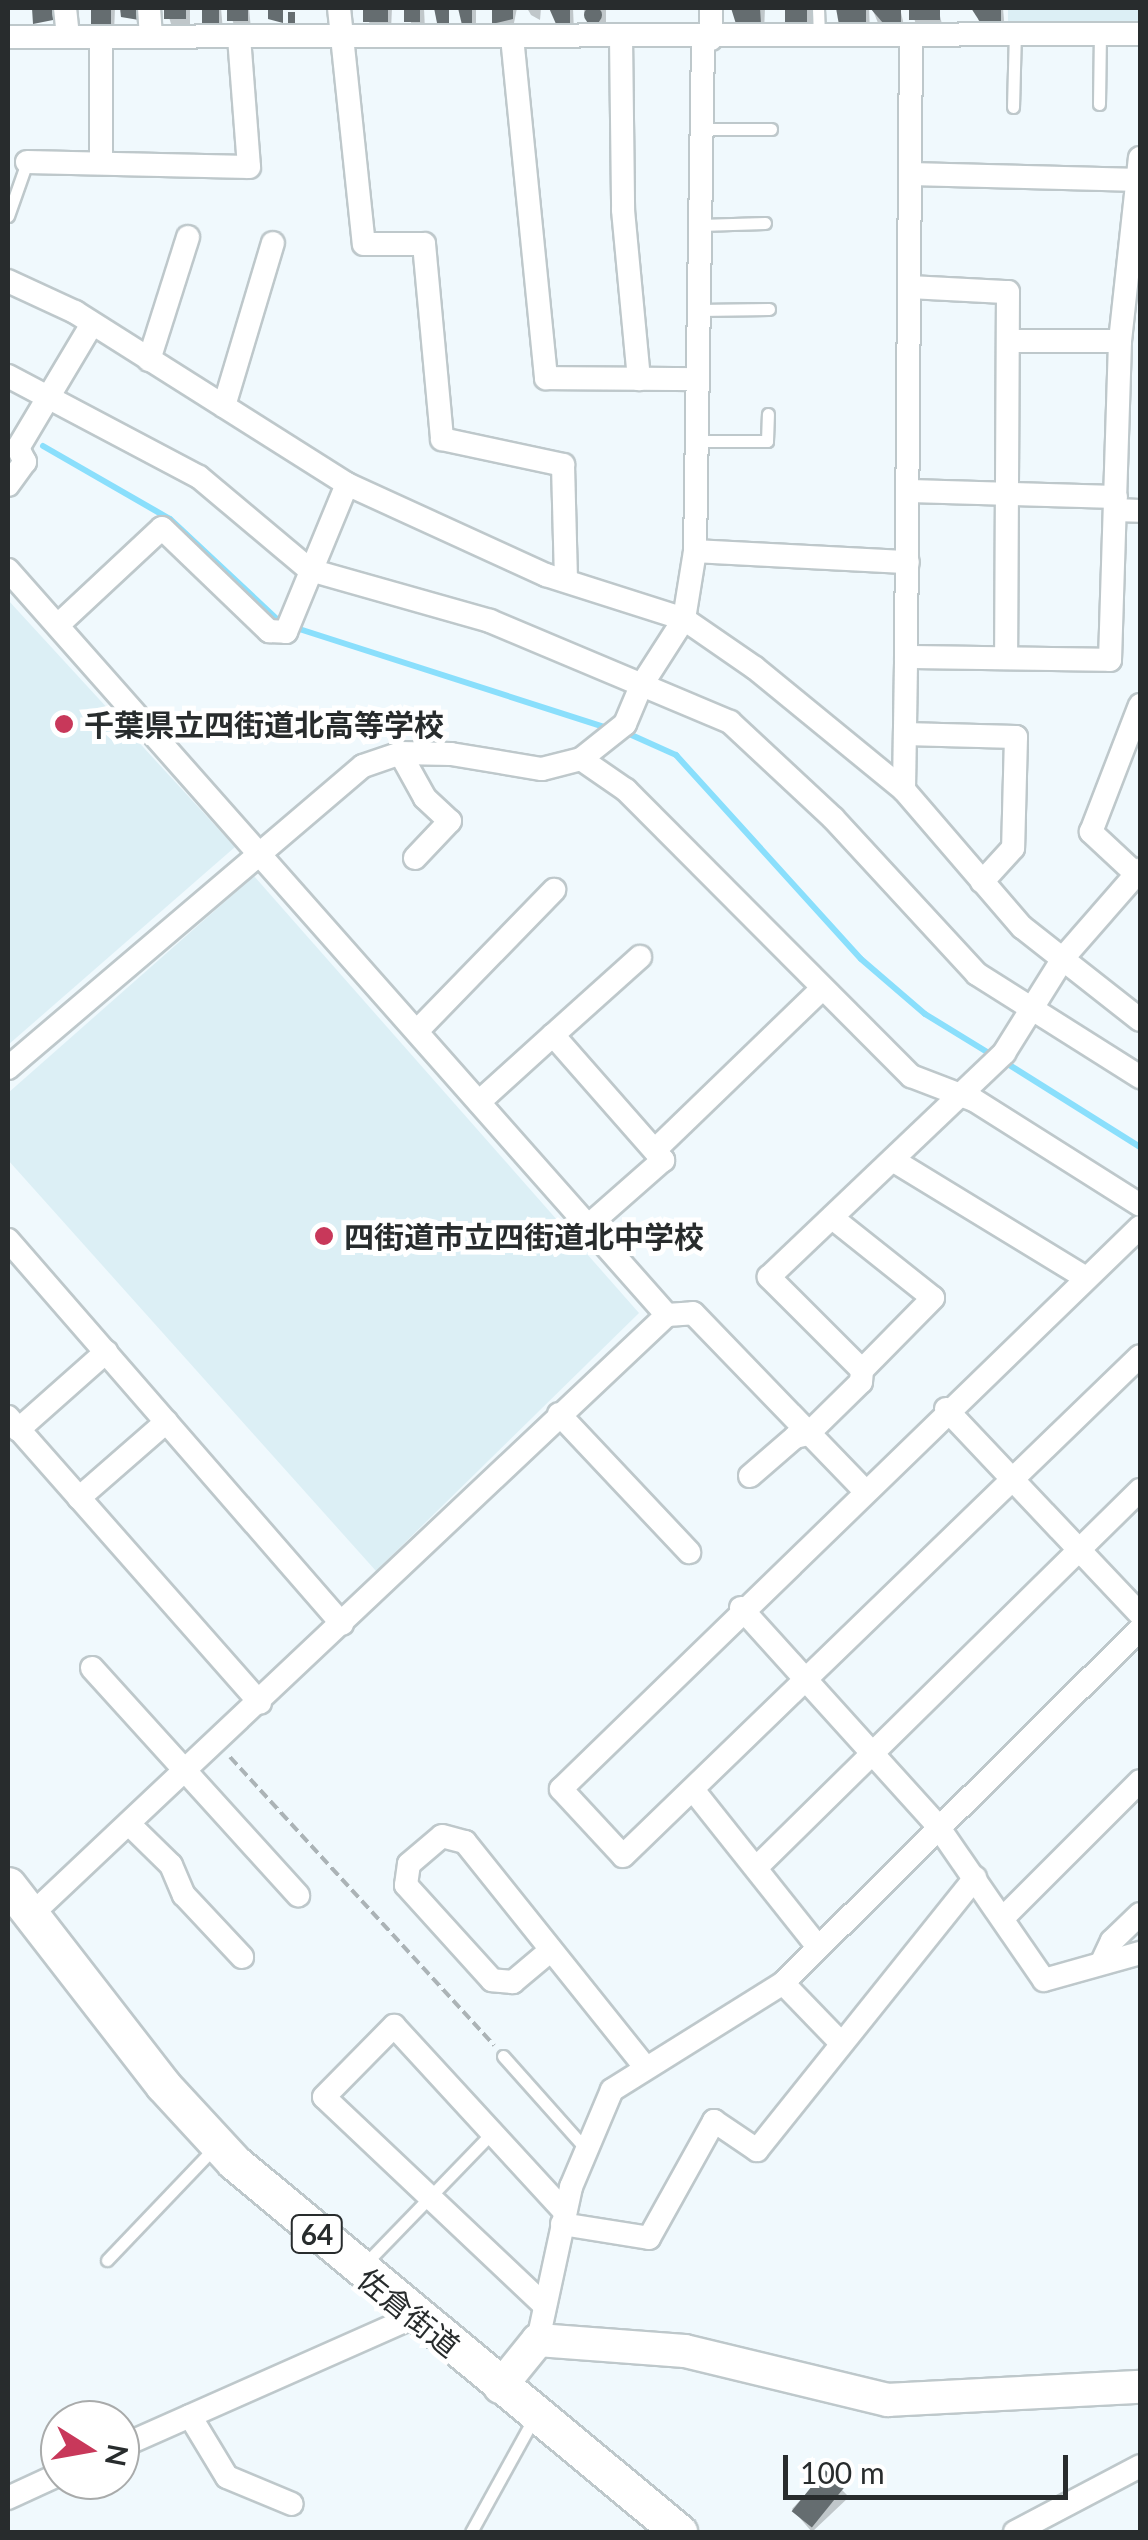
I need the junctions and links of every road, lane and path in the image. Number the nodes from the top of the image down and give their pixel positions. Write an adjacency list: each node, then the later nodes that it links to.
1 (66, 8): 13 (street)
2 (149, 8): 15 (street)
3 (338, 8): 17 (street)
4 (711, 8): 21 (street)
5 (818, 8): 20 (lane)
6 (953, 8): 7 (street)
7 (953, 33): 8 (street); 11 (street)
8 (1015, 33): 9 (street); 23 (lane)
9 (1100, 34): 10 (street); 22 (lane)
10 (1140, 34)
11 (911, 35): 20 (street); 29 (street)
12 (8, 37): 13 (street)
13 (68, 37): 14 (street)
14 (101, 37): 15 (street); 27 (street)
15 (151, 37): 16 (street)
16 (239, 37): 17 (street); 27 (street)
17 (340, 37): 18 (street); 61 (street)
18 (512, 37): 19 (street); 44 (street)
19 (621, 37): 21 (street); 44 (street)
20 (819, 38): 21 (street)
21 (707, 39): 24 (street)
22 (1098, 104)
23 (1013, 107)
24 (701, 129): 25 (lane); 32 (street)
25 (771, 129)
26 (27, 162): 27 (street); 30 (lane)
27 (101, 163)
28 (1140, 169): 29 (street); 41 (street)
29 (912, 174): 36 (street)
30 (8, 216)
31 (765, 222): 32 (lane)
32 (700, 225): 38 (street)
33 (188, 238): 42 (street)
34 (273, 243): 47 (street)
35 (8, 282): 39 (street)
36 (911, 287): 40 (street); 53 (street)
37 (769, 309): 38 (lane)
38 (699, 310): 45 (street)
39 (92, 324): 42 (street); 46 (street)
40 (1008, 341): 41 (street); 54 (street)
41 (1120, 341): 50 (street)
42 (149, 360): 47 (street)
43 (8, 376): 46 (street)
44 (639, 379): 45 (street)
45 (698, 379): 49 (street)
46 (50, 398): 51 (street); 60 (street)
47 (224, 406): 52 (street)
48 (768, 414): 49 (lane)
49 (696, 441): 57 (street)
50 (1129, 455): 55 (street)
51 (8, 484)
52 (347, 484): 60 (street); 61 (street)
53 (910, 491): 54 (street); 58 (street)
54 (1010, 494): 55 (street); 65 (street)
55 (1116, 504): 56 (street); 65 (street)
56 (1140, 511)
57 (695, 551): 58 (street); 62 (street)
58 (908, 562): 64 (street)
59 (8, 570): 63 (street)
60 (310, 570): 63 (street); 66 (street)
61 (566, 580): 62 (street)
62 (684, 619): 66 (street); 71 (street)
63 (58, 625): 72 (street)
64 (906, 657): 65 (street); 68 (street)
65 (1006, 658)
66 (641, 686): 70 (street); 80 (street)
67 (1140, 705): 74 (street)
68 (905, 734): 71 (street); 75 (street)
69 (400, 753): 70 (street); 72 (street); 73 (street)
70 (581, 758): 79 (street)
71 (904, 790): 75 (street)
72 (257, 852): 82 (street); 84 (street)
73 (416, 858)
74 (1138, 872): 78 (street)
75 (982, 882): 78 (street)
76 (554, 890): 82 (street)
77 (640, 957): 83 (street)
78 (1064, 958): 80 (street); 81 (street)
79 (823, 988): 86 (street); 88 (street)
80 (1034, 1015): 85 (street); 86 (street)
81 (1140, 1020)
82 (416, 1031): 87 (street)
83 (553, 1036): 87 (street); 88 (street)
84 (8, 1068)
85 (1140, 1078)
86 (961, 1096): 89 (street); 90 (street)
87 (479, 1102): 92 (street)
88 (655, 1150): 92 (street)
89 (896, 1162): 91 (street); 95 (street)
90 (1140, 1205)
91 (835, 1220): 99 (street); 99 (street)
92 (588, 1224): 96 (street)
93 (1140, 1227): 95 (street)
94 (8, 1240): 97 (street)
95 (1084, 1276): 100 (street)
96 (667, 1314): 101 (street); 104 (street)
97 (106, 1352): 102 (street); 103 (street)
98 (1140, 1356): 106 (street)
99 (862, 1370): 104 (street)
100 (946, 1409): 106 (street); 107 (street)
101 (559, 1414): 111 (street); 114 (street)
102 (166, 1422): 109 (street); 114 (street)
103 (13, 1424): 109 (street)
104 (808, 1434): 105 (street); 107 (street)
105 (750, 1476)
106 (1014, 1476): 110 (street); 117 (street)
107 (864, 1490): 112 (street)
108 (1140, 1490): 110 (street)
109 (79, 1498): 118 (street)
110 (1080, 1547): 113 (street); 120 (street)
111 (689, 1552)
112 (741, 1608): 117 (street); 123 (street)
113 (1140, 1614)
114 (342, 1624): 118 (street)
115 (1140, 1630): 125 (street)
116 (92, 1668): 121 (street)
117 (806, 1681): 120 (street); 123 (street)
118 (260, 1703): 119 (street)
119 (218, 1744): 121 (street); 140 (path)
120 (874, 1752): 125 (street); 126 (street)
121 (187, 1772): 124 (street); 129 (street)
122 (1140, 1782): 132 (street)
123 (694, 1791): 126 (street)
124 (130, 1825): 131 (street); 136 (street)
125 (937, 1825): 127 (street); 133 (street)
126 (758, 1866): 133 (street)
127 (975, 1878): 132 (street); 139 (street)
128 (8, 1885): 131 (main road, 佐倉街道 / 64)
129 (298, 1895)
130 (1140, 1914): 137 (street)
131 (31, 1915): 143 (main road, 佐倉街道 / 64)
132 (1004, 1917): 137 (street)
133 (818, 1947): 138 (street)
134 (551, 1950): 134 (street); 141 (street)
135 (1140, 1952): 137 (street)
136 (242, 1957)
137 (1102, 1962)
138 (783, 1983): 139 (street); 141 (street)
139 (840, 2042): 146 (street)
140 (504, 2056): 144 (lane)
141 (645, 2066): 144 (street)
142 (492, 2132): 145 (lane); 145 (street); 146 (street)
143 (217, 2145): 147 (lane); 148 (main road, 佐倉街道 / 64)
144 (584, 2147): 146 (street)
145 (430, 2196): 148 (lane); 149 (street)
146 (563, 2218): 149 (street)
147 (107, 2260)
148 (359, 2271): 150 (main road, 佐倉街道 / 64)
149 (543, 2304): 151 (street)
150 (415, 2316): 152 (main road, 佐倉街道 / 64); 154 (street)
151 (538, 2340): 152 (street); 153 (street)
152 (500, 2387): 155 (main road, 佐倉街道 / 64)
153 (1140, 2388)
154 (190, 2416): 156 (street); 160 (street)
155 (535, 2416): 161 (lane); 162 (main road, 佐倉街道 / 64)
156 (140, 2439)
157 (1140, 2466): 163 (street)
158 (40, 2483): 159 (street)
159 (8, 2498)
160 (292, 2504)
161 (472, 2532)
162 (680, 2532)
163 (1015, 2532)

